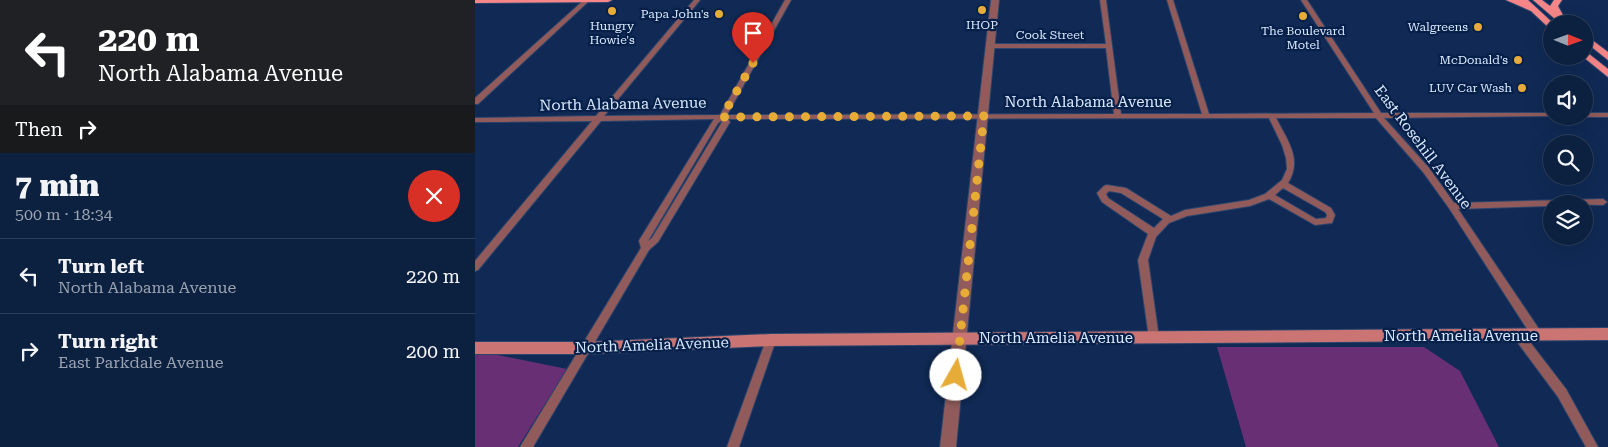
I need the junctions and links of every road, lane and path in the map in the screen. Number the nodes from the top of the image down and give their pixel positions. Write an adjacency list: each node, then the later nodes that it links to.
1 (587, 0): 2 (main road); 13 (main road); 24 (street)
2 (608, 0)
3 (697, 0): 33 (street)
4 (788, 0): 34 (street)
5 (995, 0): 19 (street)
6 (1103, 0): 20 (street)
7 (1170, 0): 25 (street)
8 (1305, 0): 32 (street, East Rosehill Avenue)
9 (1510, 0): 14 (main road)
10 (1523, 0): 14 (main road)
11 (1537, 0): 15 (main road)
12 (1558, 0): 16 (main road)
13 (475, 1)
14 (1539, 14): 17 (main road)
15 (1556, 15)
16 (1559, 15)
17 (1543, 18)
18 (1593, 44): 21 (main road)
19 (991, 46): 20 (street, Cook Street); 30 (street)
20 (1109, 46): 31 (street)
21 (1608, 57)
22 (1593, 61): 23 (main road)
23 (1608, 74)
24 (475, 102)
25 (1206, 115): 26 (street, North Alabama Avenue); 31 (street, North Alabama Avenue)
26 (1271, 115): 32 (street, North Alabama Avenue); 36 (street)
27 (1543, 115): 32 (street, North Alabama Avenue)
28 (1593, 115): 29 (street)
29 (1608, 115)
30 (984, 116): 31 (street, North Alabama Avenue); 34 (street, North Alabama Avenue); 47 (street)
31 (1118, 116)
32 (1379, 116): 39 (street, East Rosehill Avenue)
33 (599, 117): 34 (street, North Alabama Avenue); 35 (street, North Alabama Avenue); 42 (street)
34 (722, 117): 50 (street)
35 (475, 120)
36 (1283, 184): 37 (street); 37 (street)
37 (1269, 195): 40 (street)
38 (1603, 202): 39 (street)
39 (1452, 206): 45 (street, East Rosehill Avenue)
40 (1170, 220): 41 (street); 41 (street)
41 (1155, 233): 46 (street)
42 (475, 267)
43 (1608, 334): 45 (main road, North Amelia Avenue)
44 (1519, 336): 45 (main road, North Amelia Avenue); 46 (main road, North Amelia Avenue); 54 (street)
45 (1537, 336)
46 (1154, 338): 47 (main road, North Amelia Avenue)
47 (960, 339): 48 (main road, North Amelia Avenue); 53 (street)
48 (771, 340): 50 (main road, North Amelia Avenue); 52 (street)
49 (475, 348): 50 (main road, North Amelia Avenue)
50 (587, 348): 51 (street)
51 (526, 447)
52 (733, 447)
53 (948, 447)
54 (1593, 447)

